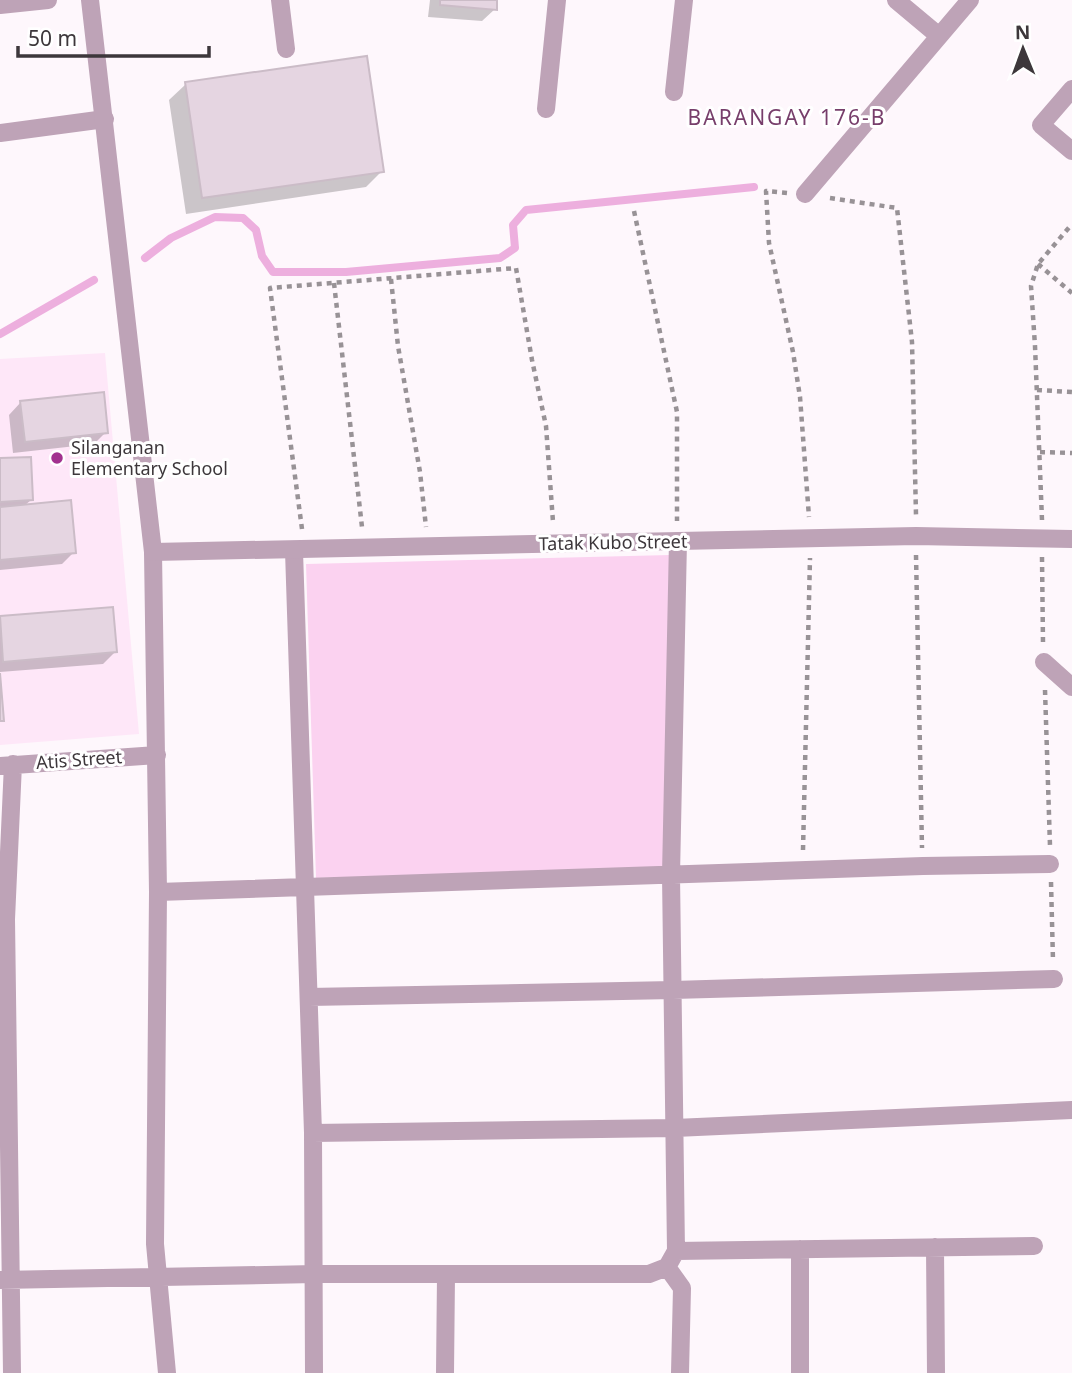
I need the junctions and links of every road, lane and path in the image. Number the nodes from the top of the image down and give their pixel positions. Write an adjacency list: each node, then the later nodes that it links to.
1 (48, 0): 8 (street)
2 (90, 0): 14 (street)
3 (280, 0): 10 (street)
4 (557, 0): 13 (street)
5 (684, 0): 12 (street)
6 (896, 0): 9 (street)
7 (970, 0): 9 (street)
8 (0, 5)
9 (939, 36): 18 (street)
10 (286, 49)
11 (1072, 89): 16 (street)
12 (674, 92)
13 (545, 109)
14 (105, 119): 15 (street); 39 (street)
15 (0, 133)
16 (1072, 151)
17 (766, 191): 32 (path)
18 (805, 194)
19 (897, 208): 30 (path)
20 (634, 211): 34 (path)
21 (1072, 224): 22 (path)
22 (1038, 264): 25 (path); 26 (path)
23 (391, 279): 24 (path); 35 (path); 36 (path)
24 (334, 283): 37 (path); 38 (path)
25 (1072, 293)
26 (1037, 390): 27 (path); 28 (path)
27 (1072, 392)
28 (1040, 452): 29 (path); 31 (path)
29 (1072, 453)
30 (916, 536): 31 (street, Tatak Kubo Street); 32 (street, Tatak Kubo Street); 45 (path)
31 (1042, 537): 33 (street, Tatak Kubo Street); 40 (path)
32 (811, 539): 34 (street, Tatak Kubo Street); 46 (path)
33 (1072, 539)
34 (678, 541): 35 (street, Tatak Kubo Street); 47 (street)
35 (554, 544): 36 (street, Tatak Kubo Street)
36 (428, 547): 37 (street, Tatak Kubo Street)
37 (363, 549): 38 (street, Tatak Kubo Street)
38 (299, 550): 39 (street, Tatak Kubo Street); 48 (street)
39 (153, 552): 42 (street)
40 (1044, 662): 41 (street); 44 (path)
41 (1072, 687)
42 (158, 755): 43 (street, Atis Street); 49 (street)
43 (6, 765): 50 (street)
44 (1050, 864): 45 (street); 51 (path)
45 (923, 866): 46 (street)
46 (802, 872): 47 (street)
47 (671, 875): 48 (street); 52 (street)
48 (306, 887): 49 (street); 53 (street)
49 (158, 892): 64 (street)
50 (3, 919): 56 (street)
51 (1054, 979): 52 (street)
52 (673, 990): 53 (street); 55 (street)
53 (309, 997): 57 (street)
54 (1072, 1111): 55 (street)
55 (675, 1128): 57 (street); 61 (street)
56 (5, 1132): 65 (street)
57 (313, 1133): 62 (street)
58 (1034, 1246): 59 (street)
59 (935, 1247): 60 (street); 72 (street)
60 (800, 1249): 61 (street); 71 (street)
61 (671, 1259): 63 (street); 70 (street)
62 (315, 1273): 63 (street); 64 (street); 68 (street)
63 (446, 1275): 69 (street)
64 (158, 1277): 65 (street); 67 (street)
65 (5, 1280): 66 (street)
66 (12, 1373)
67 (167, 1373)
68 (314, 1373)
69 (445, 1373)
70 (680, 1373)
71 (800, 1373)
72 (936, 1373)

